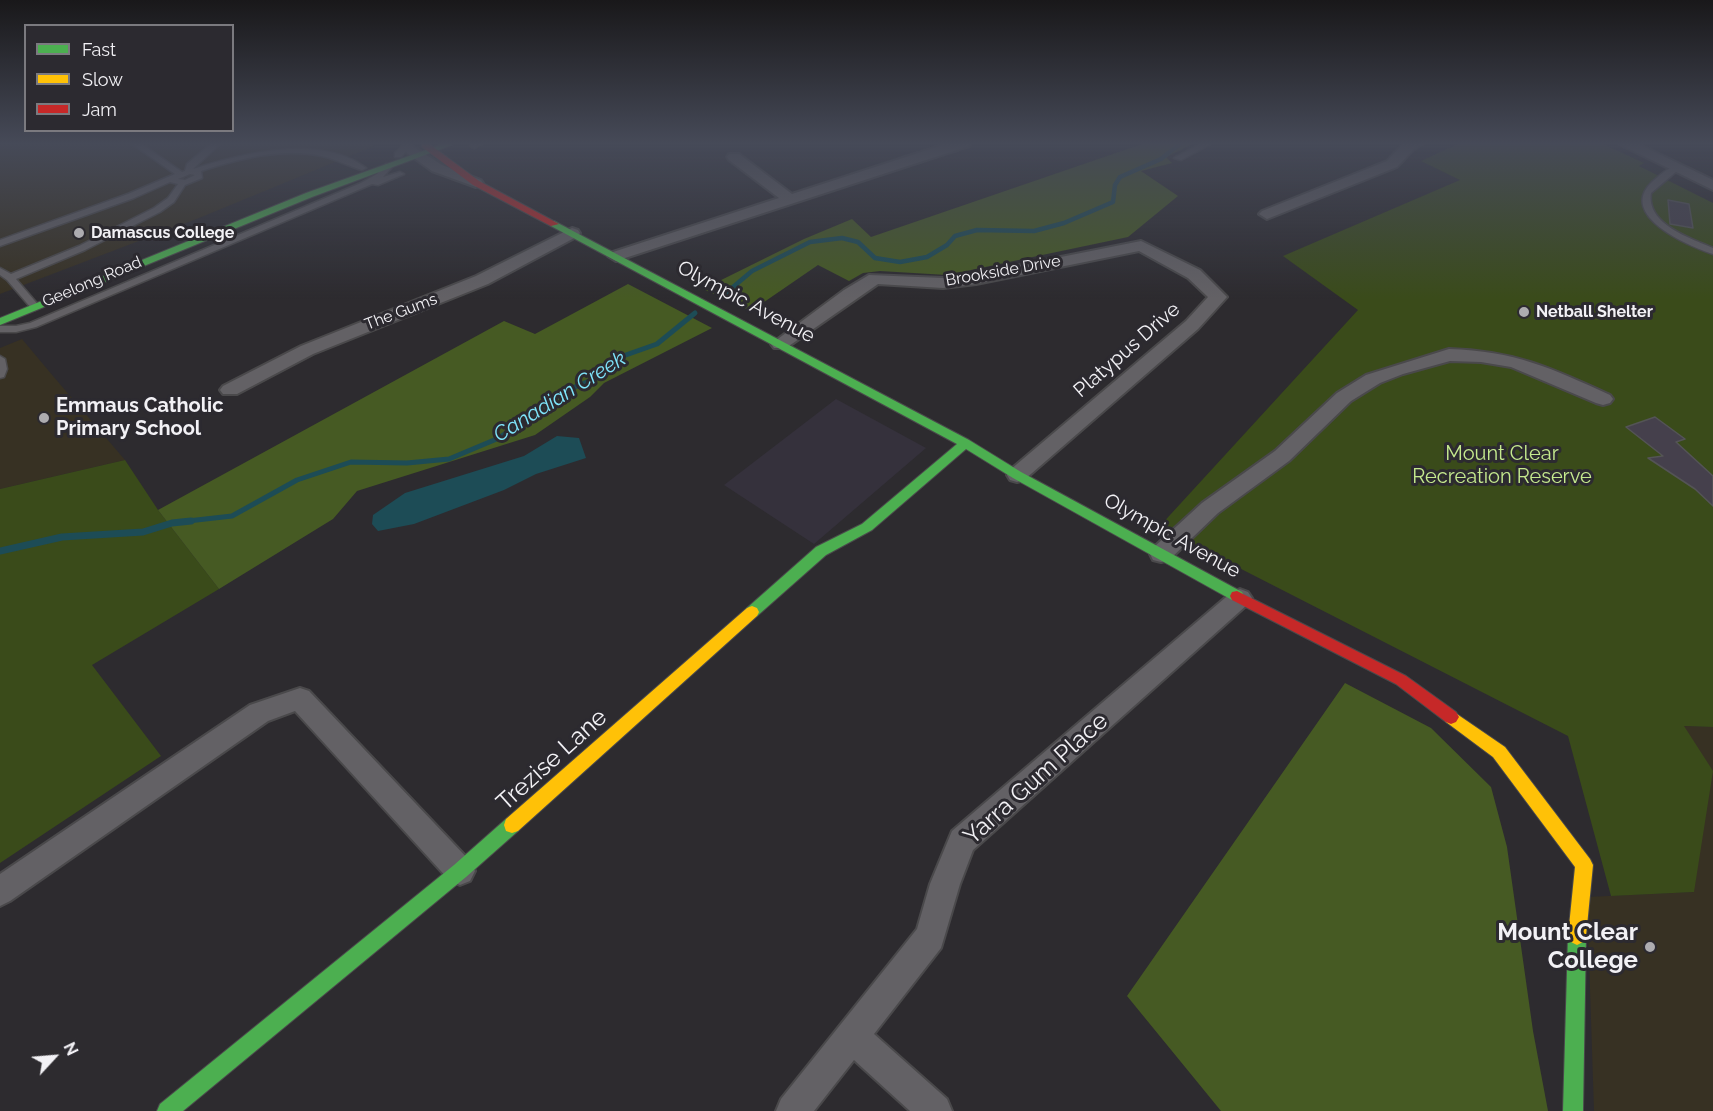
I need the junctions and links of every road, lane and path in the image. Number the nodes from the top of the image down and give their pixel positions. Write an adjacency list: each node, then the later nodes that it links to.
1 (134, 195): 14 (lane)
2 (174, 195): 19 (lane)
3 (290, 195): 20 (street, Geelong Road)
4 (309, 195): 20 (street, Geelong Road)
5 (342, 195): 23 (lane, Geelong Road)
6 (499, 195): 13 (street, Olympic Avenue)
7 (784, 195): 11 (street)
8 (801, 195): 11 (street)
9 (1315, 195): 12 (street)
10 (1647, 195): 15 (lane)
11 (789, 199): 16 (street)
12 (1267, 214)
13 (572, 233): 16 (street, Olympic Avenue); 27 (street, The Gums)
14 (0, 243)
15 (1713, 251)
16 (616, 256): 24 (street, Olympic Avenue)
17 (1169, 260): 24 (street, Brookside Drive); 30 (street, Platypus Drive)
18 (0, 271): 19 (lane)
19 (10, 278): 20 (lane)
20 (32, 303): 21 (street, Geelong Road); 22 (street, Geelong Road)
21 (0, 311)
22 (0, 322)
23 (0, 329)
24 (780, 344): 29 (street, Olympic Avenue)
25 (0, 359): 26 (lane)
26 (0, 375)
27 (230, 390)
28 (1602, 399): 31 (street)
29 (965, 443): 30 (street, Olympic Avenue); 33 (street, Trezise Lane)
30 (1017, 475): 31 (street, Olympic Avenue)
31 (1161, 554): 32 (street, Olympic Avenue)
32 (1240, 598): 35 (street, Yarra Gum Place); 39 (street, Olympic Avenue)
33 (460, 871): 34 (street); 36 (street, Trezise Lane)
34 (0, 891)
35 (852, 1036): 37 (street, Yarra Gum Place); 38 (street)
36 (167, 1111)
37 (793, 1111)
38 (935, 1111)
39 (1573, 1111)

